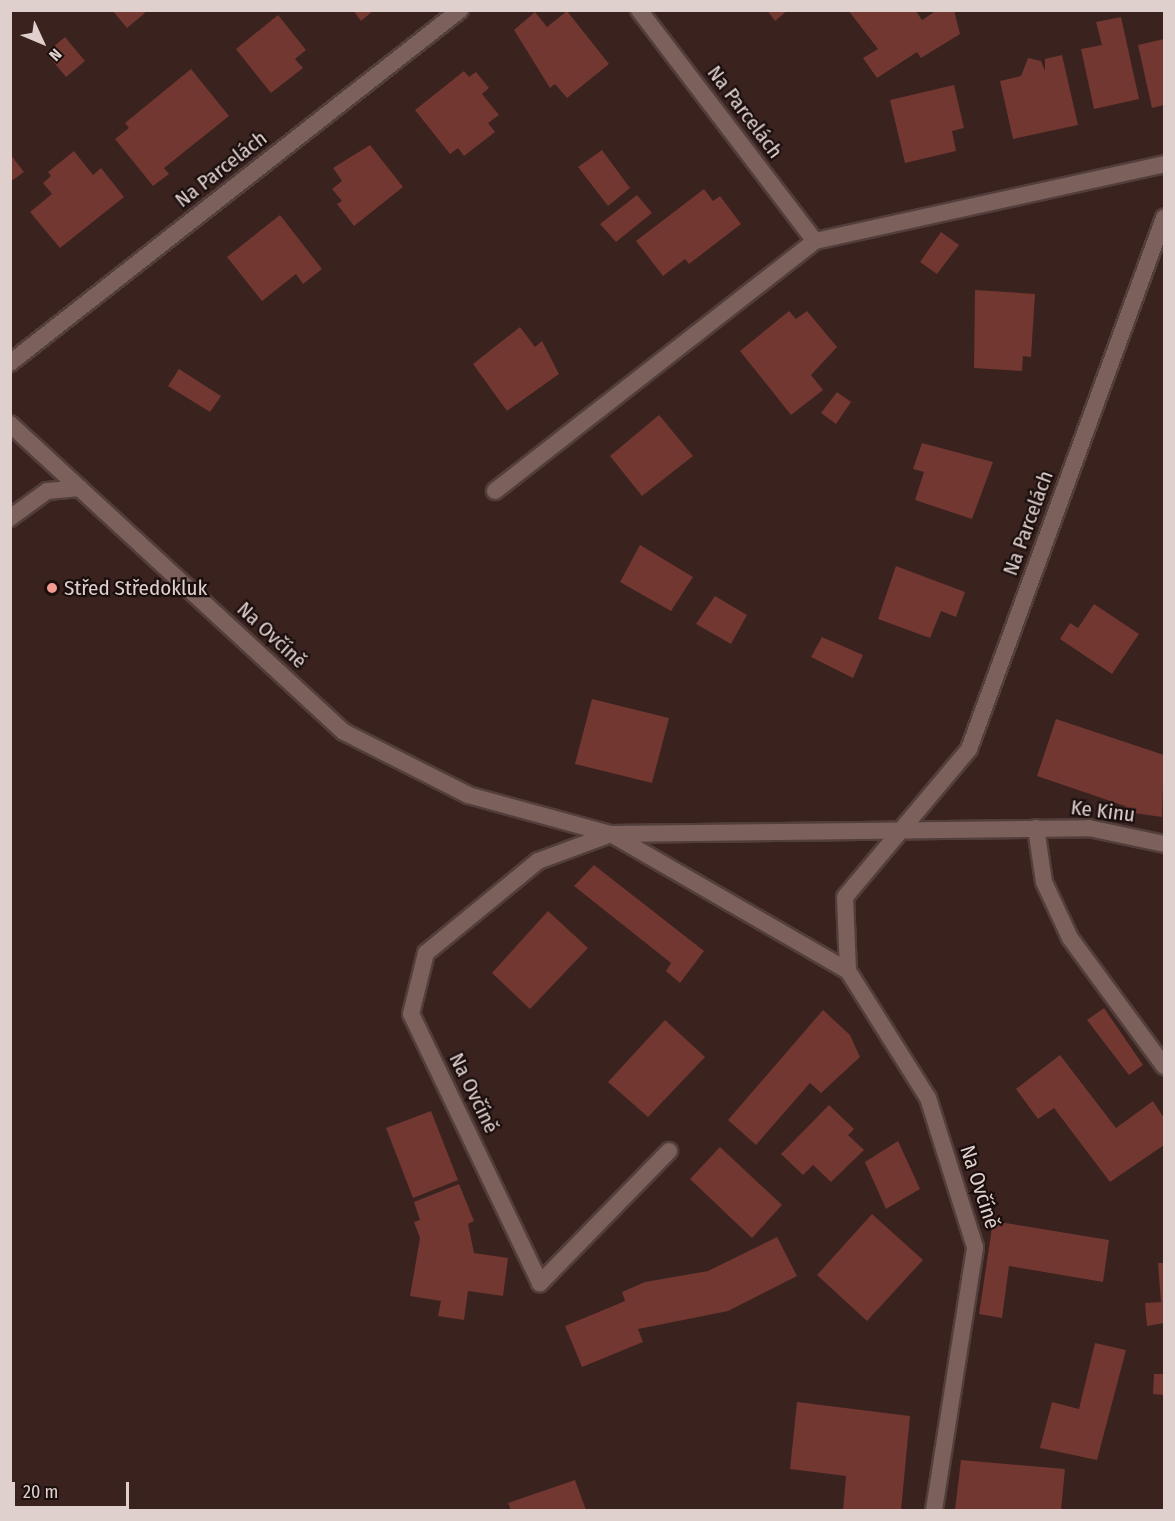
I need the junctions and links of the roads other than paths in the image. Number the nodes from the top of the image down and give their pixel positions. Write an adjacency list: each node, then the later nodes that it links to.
1 (460, 10): 6 (street, Na Parcelách)
2 (639, 10): 5 (street, Na Parcelách)
3 (1164, 164): 5 (street)
4 (1164, 219): 11 (street, Na Parcelách)
5 (815, 241): 9 (street)
6 (10, 363)
7 (10, 424): 8 (street, Na Ovčíně)
8 (80, 488): 10 (street); 13 (street, Na Ovčíně)
9 (495, 491)
10 (10, 518)
11 (905, 827): 12 (street, Na Ovčíně); 13 (street, Na Ovčíně); 15 (street, Na Ovčíně)
12 (1036, 828): 14 (street, Ke Kinu); 16 (street)
13 (611, 834): 15 (street, Na Ovčíně); 17 (street, Na Ovčíně)
14 (1164, 844)
15 (848, 971): 18 (street, Na Ovčíně)
16 (1164, 1066)
17 (669, 1151)
18 (934, 1510)

